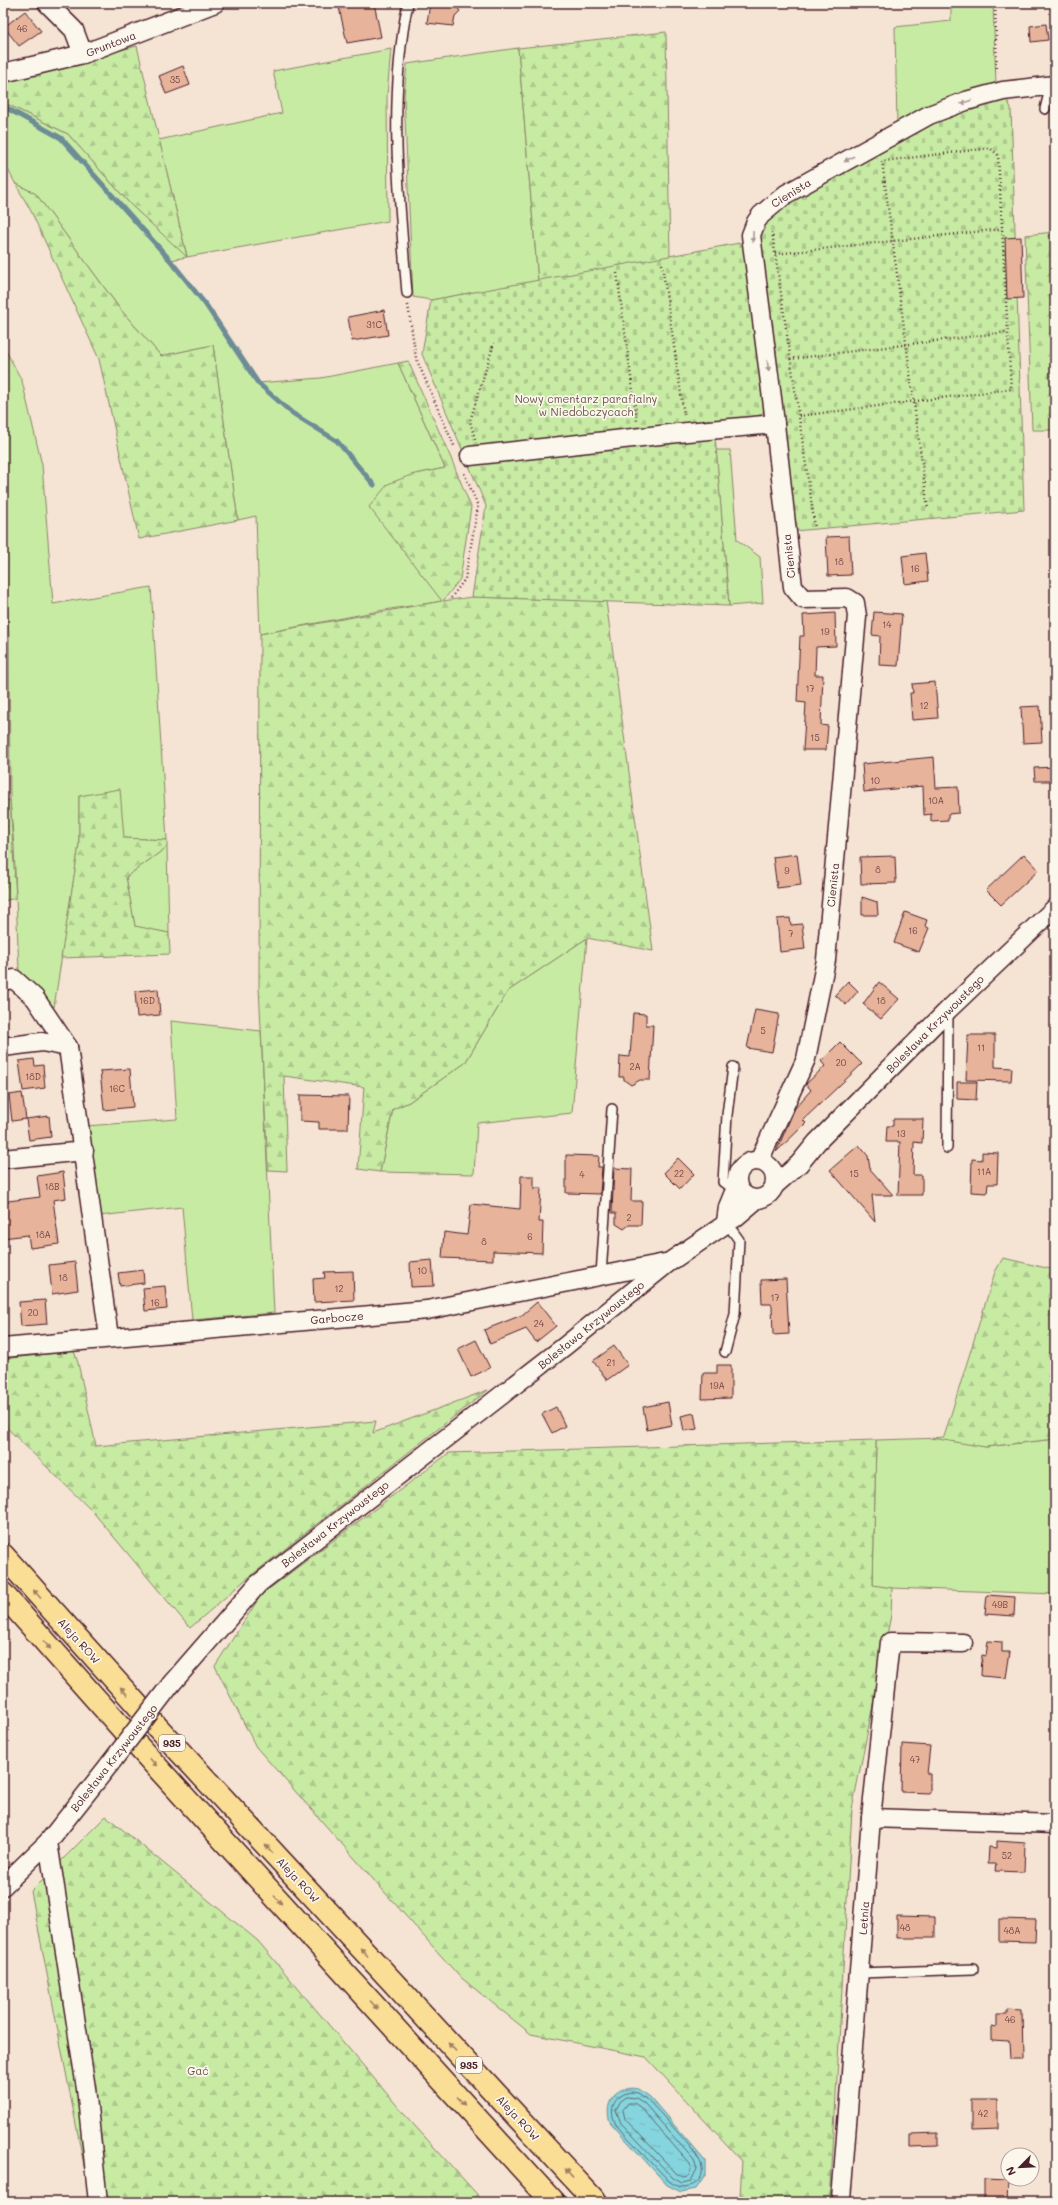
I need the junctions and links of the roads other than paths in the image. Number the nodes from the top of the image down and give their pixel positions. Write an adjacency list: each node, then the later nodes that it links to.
1 (47, 3): 4 (street)
2 (216, 3): 4 (street, Gruntowa)
3 (408, 3): 8 (lane)
4 (84, 54): 5 (street, Gruntowa)
5 (3, 73)
6 (1053, 85): 7 (lane); 9 (street, Cienista, one-way to 9)
7 (1046, 109)
8 (406, 293)
9 (774, 415): 10 (street); 22 (street, Cienista)
10 (467, 459)
11 (1055, 908): 13 (street, Bolesława Krzywoustego)
12 (3, 981): 15 (street)
13 (948, 1010): 18 (street, Bolesława Krzywoustego); 19 (lane)
14 (3, 1047): 15 (street)
15 (68, 1048): 20 (street)
16 (733, 1067): 23 (lane)
17 (612, 1109): 28 (lane)
18 (817, 1142): 22 (street, Bolesława Krzywoustego); 24 (street, Bolesława Krzywoustego)
19 (947, 1148)
20 (84, 1151): 21 (street); 29 (street)
21 (3, 1159)
22 (765, 1163): 23 (street); 24 (street)
23 (737, 1184): 25 (street); 26 (street)
24 (775, 1185): 25 (street)
25 (756, 1200): 26 (street, Bolesława Krzywoustego)
26 (726, 1222): 27 (street, Bolesława Krzywoustego); 31 (lane)
27 (668, 1262): 28 (street, Garbocze); 37 (street, Bolesława Krzywoustego, bridge)
28 (601, 1275): 29 (street, Garbocze)
29 (109, 1337): 30 (street, Garbocze)
30 (3, 1348)
31 (725, 1352)
32 (3, 1555): 44 (main road, Aleja ROW / 935, one-way to 32)
33 (3, 1594): 43 (main road, 935, one-way to 43)
34 (962, 1643): 35 (street, Letnia)
35 (871, 1818): 36 (street); 40 (street, Letnia)
36 (1055, 1824)
37 (48, 1842): 38 (street, Bolesława Krzywoustego); 42 (street)
38 (3, 1886)
39 (973, 1969): 40 (lane)
40 (860, 1973): 41 (street, Letnia)
41 (841, 2201)
42 (98, 2202)
43 (554, 2202)
44 (596, 2202)

